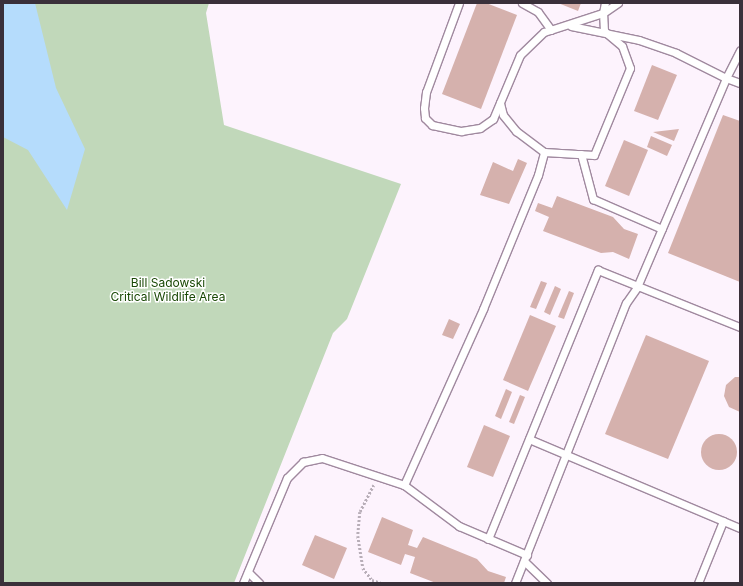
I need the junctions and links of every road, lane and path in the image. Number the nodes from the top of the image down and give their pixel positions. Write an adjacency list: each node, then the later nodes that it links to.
1 (458, 3): 12 (lane)
2 (522, 3): 7 (lane)
3 (605, 3): 5 (lane)
4 (618, 3): 5 (lane)
5 (603, 12): 6 (lane); 8 (lane)
6 (568, 25): 7 (lane); 8 (lane)
7 (551, 30): 12 (lane)
8 (604, 31): 10 (lane); 14 (lane)
9 (740, 50): 10 (lane)
10 (726, 78): 11 (lane); 15 (lane)
11 (740, 84)
12 (500, 102): 13 (lane)
13 (544, 152): 14 (lane); 21 (lane)
14 (580, 154): 15 (lane)
15 (662, 229): 16 (lane)
16 (637, 286): 17 (lane); 18 (lane); 19 (lane)
17 (740, 327)
18 (529, 439): 19 (lane); 24 (lane)
19 (566, 455): 22 (lane); 25 (lane)
20 (382, 477): 21 (lane); 26 (lane); 29 (path)
21 (404, 485): 24 (lane)
22 (723, 521): 23 (lane); 32 (lane)
23 (740, 528)
24 (488, 539): 25 (lane)
25 (526, 558): 30 (lane); 31 (lane)
26 (248, 572): 27 (lane); 28 (lane)
27 (243, 583)
28 (259, 583)
29 (381, 583)
30 (515, 583)
31 (547, 583)
32 (698, 583)

